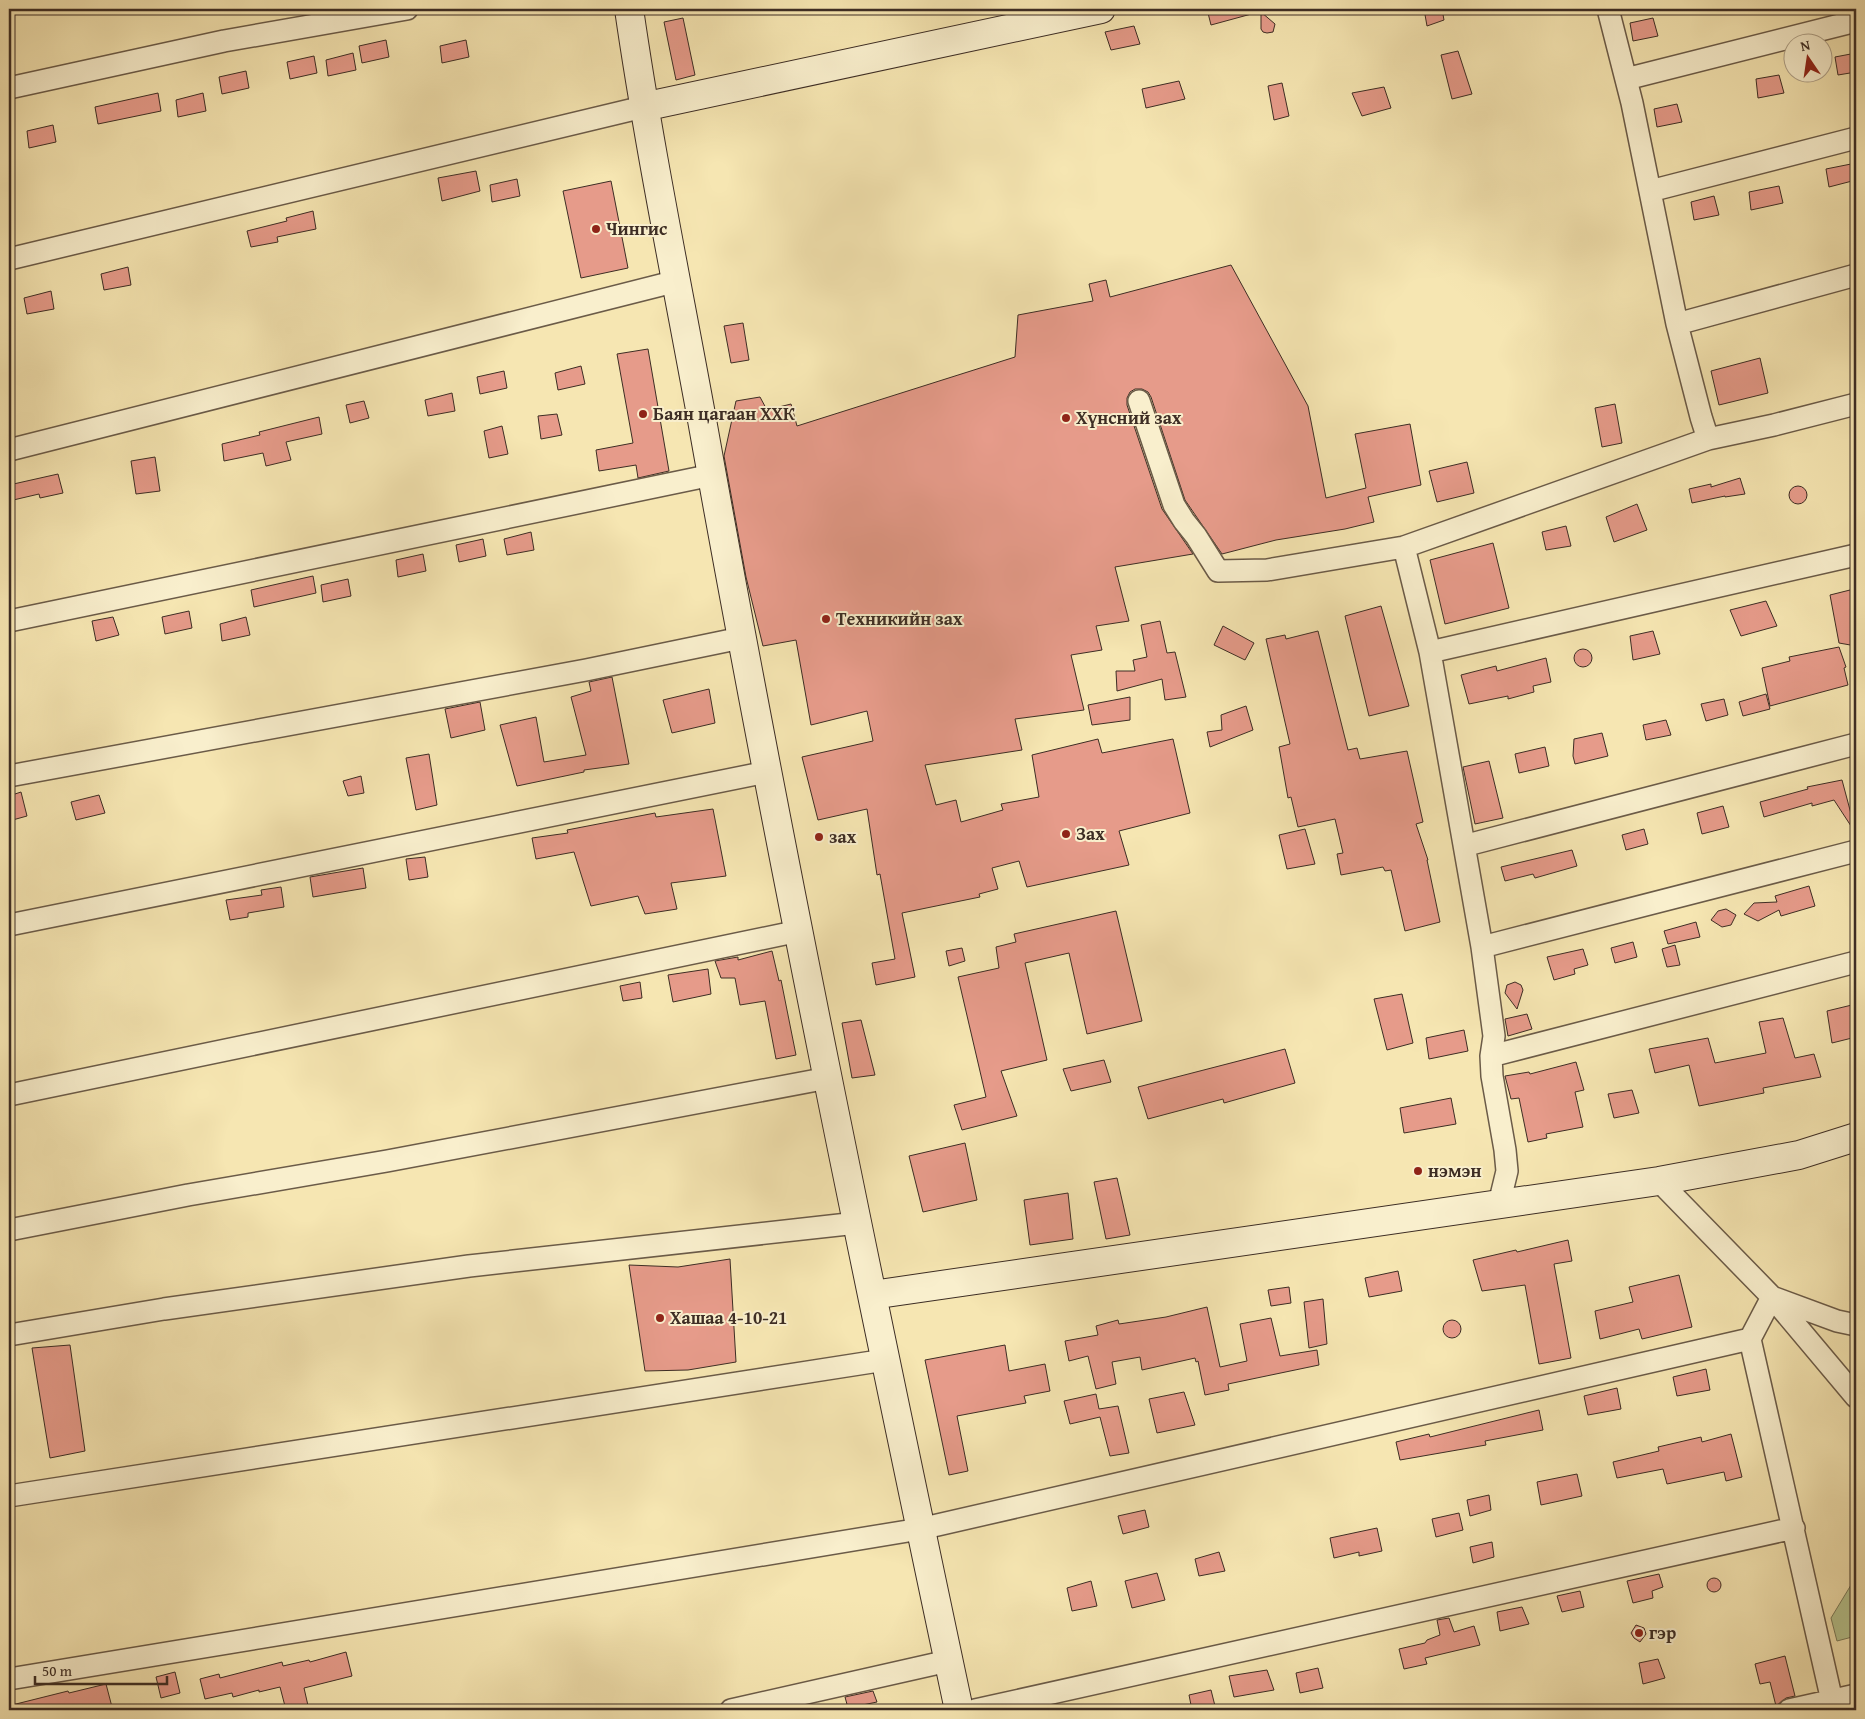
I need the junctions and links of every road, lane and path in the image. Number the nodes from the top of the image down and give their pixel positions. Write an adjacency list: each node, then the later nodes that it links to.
1 (407, 9): 7 (street)
2 (629, 9): 8 (main road)
3 (1101, 9): 8 (main road)
4 (1608, 9): 6 (street)
5 (1856, 21): 6 (street)
6 (1626, 79): 10 (street)
7 (9, 88)
8 (643, 107): 11 (street); 13 (main road)
9 (1856, 138): 10 (street)
10 (1650, 191): 14 (street)
11 (9, 259)
12 (1856, 275): 14 (street)
13 (677, 280): 18 (street); 19 (main road)
14 (1677, 324): 17 (street)
15 (1139, 400): 20 (street)
16 (1856, 404): 17 (street)
17 (1708, 440): 20 (street)
18 (9, 450)
19 (712, 475): 22 (street); 23 (main road)
20 (1404, 546): 24 (street)
21 (1856, 555): 24 (street)
22 (9, 621)
23 (741, 638): 26 (main road); 27 (street)
24 (1430, 652): 32 (street)
25 (1856, 744): 28 (street)
26 (768, 772): 30 (street); 31 (main road)
27 (9, 776)
28 (1471, 844)
29 (1856, 851): 32 (street)
30 (9, 925)
31 (799, 931): 35 (main road); 36 (street)
32 (1482, 947): 34 (street)
33 (1856, 962): 34 (street)
34 (1491, 1056): 39 (street)
35 (828, 1078): 40 (main road); 41 (street)
36 (9, 1095)
37 (1856, 1137): 38 (main road)
38 (1659, 1181): 39 (main road); 43 (street)
39 (1500, 1204): 42 (main road)
40 (857, 1223): 42 (main road); 45 (street)
41 (9, 1230)
42 (872, 1295): 47 (main road)
43 (1772, 1297): 44 (street); 46 (street); 48 (street)
44 (1856, 1325)
45 (9, 1335)
46 (1750, 1339): 50 (street); 51 (street)
47 (885, 1360): 49 (street); 51 (main road)
48 (1856, 1397)
49 (9, 1496)
50 (1794, 1528): 55 (street); 58 (street)
51 (920, 1529): 52 (main road); 53 (street)
52 (948, 1661): 56 (street); 57 (main road)
53 (9, 1679)
54 (1856, 1695): 55 (street)
55 (1832, 1701): 59 (street)
56 (730, 1710)
57 (959, 1710)
58 (975, 1710)
59 (1789, 1710)

